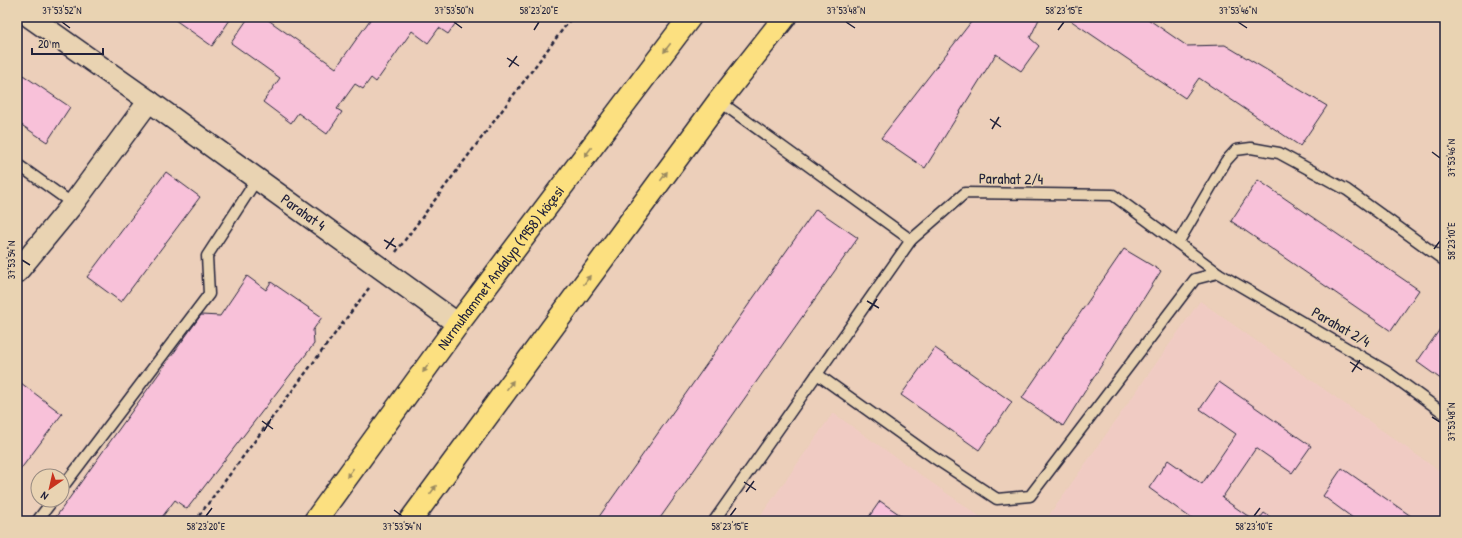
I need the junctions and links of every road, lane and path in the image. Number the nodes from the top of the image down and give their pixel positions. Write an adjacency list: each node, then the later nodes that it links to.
1 (30, 17): 4 (street, Parahat 4)
2 (690, 17): 14 (main road, Nurmuhammet Andalyp (1958) köçesi, one-way to 14)
3 (785, 17): 5 (main road)
4 (149, 100): 7 (street, Parahat 4); 8 (street)
5 (719, 101): 9 (lane); 21 (main road, one-way to 5)
6 (17, 164): 8 (lane)
7 (257, 179): 14 (street, Parahat 4); 17 (lane)
8 (73, 204): 12 (street)
9 (911, 240): 10 (lane, Parahat 2/4); 15 (lane, Parahat 2/4)
10 (1178, 243): 11 (lane); 13 (lane, Parahat 2/4)
11 (1445, 261)
12 (17, 272)
13 (1218, 273): 15 (lane); 16 (lane, Parahat 2/4)
14 (458, 324): 20 (main road, Nurmuhammet Andalyp (1958) köçesi, one-way to 20)
15 (817, 374): 22 (lane, Parahat 2/4)
16 (1445, 414)
17 (70, 477)
18 (47, 508): 19 (lane)
19 (37, 521)
20 (315, 521)
21 (410, 521)
22 (714, 521)

